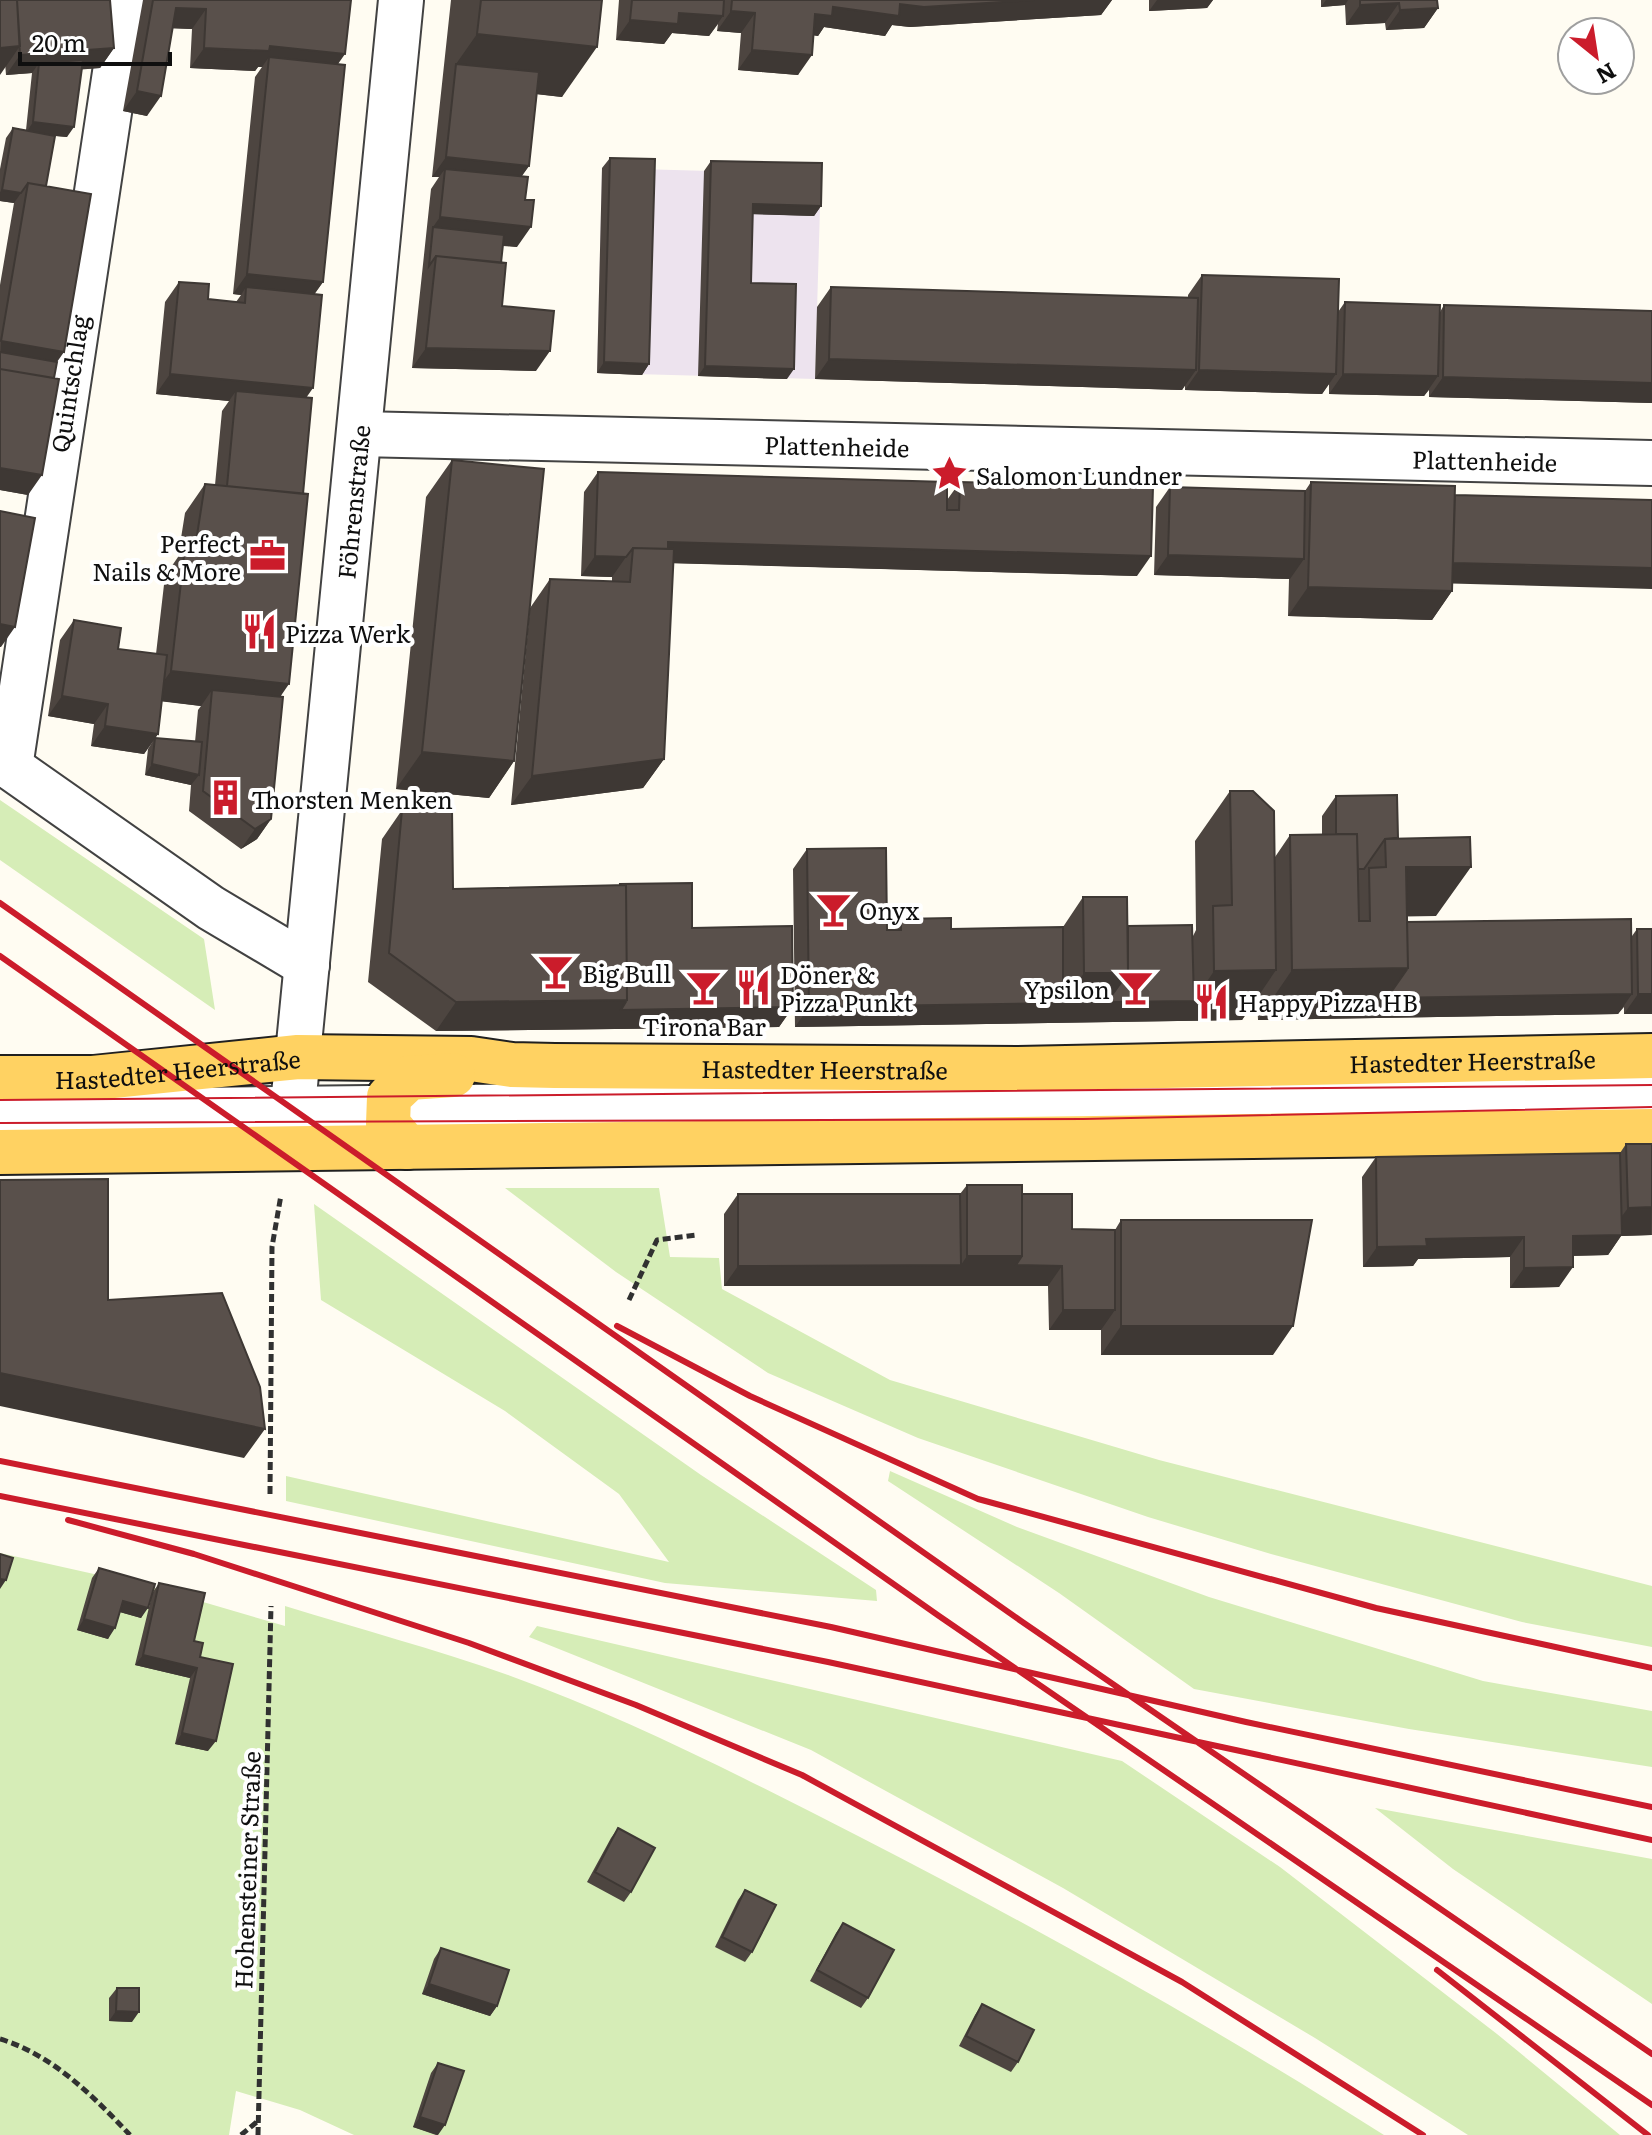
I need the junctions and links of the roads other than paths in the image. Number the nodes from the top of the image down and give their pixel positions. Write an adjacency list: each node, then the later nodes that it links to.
1 (126, 0): 5 (street, Quintschlag)
2 (401, 0): 3 (street, Föhrenstraße)
3 (359, 434): 4 (street, Plattenheide); 6 (street, Föhrenstraße)
4 (1652, 463)
5 (5, 763): 6 (street, Quintschlag)
6 (307, 965): 8 (street, Föhrenstraße)
7 (1652, 1056): 9 (main road, Hastedter Heerstraße)
8 (298, 1057): 9 (main road, Hastedter Heerstraße); 10 (main road, Hastedter Heerstraße); 14 (street, Föhrenstraße)
9 (471, 1059): 12 (main road)
10 (0, 1078)
11 (1652, 1094): 12 (street)
12 (386, 1110): 14 (street); 16 (main road)
13 (0, 1112): 14 (street)
14 (291, 1129): 16 (main road); 17 (main road)
15 (1652, 1131): 16 (main road)
16 (407, 1147)
17 (0, 1152)

